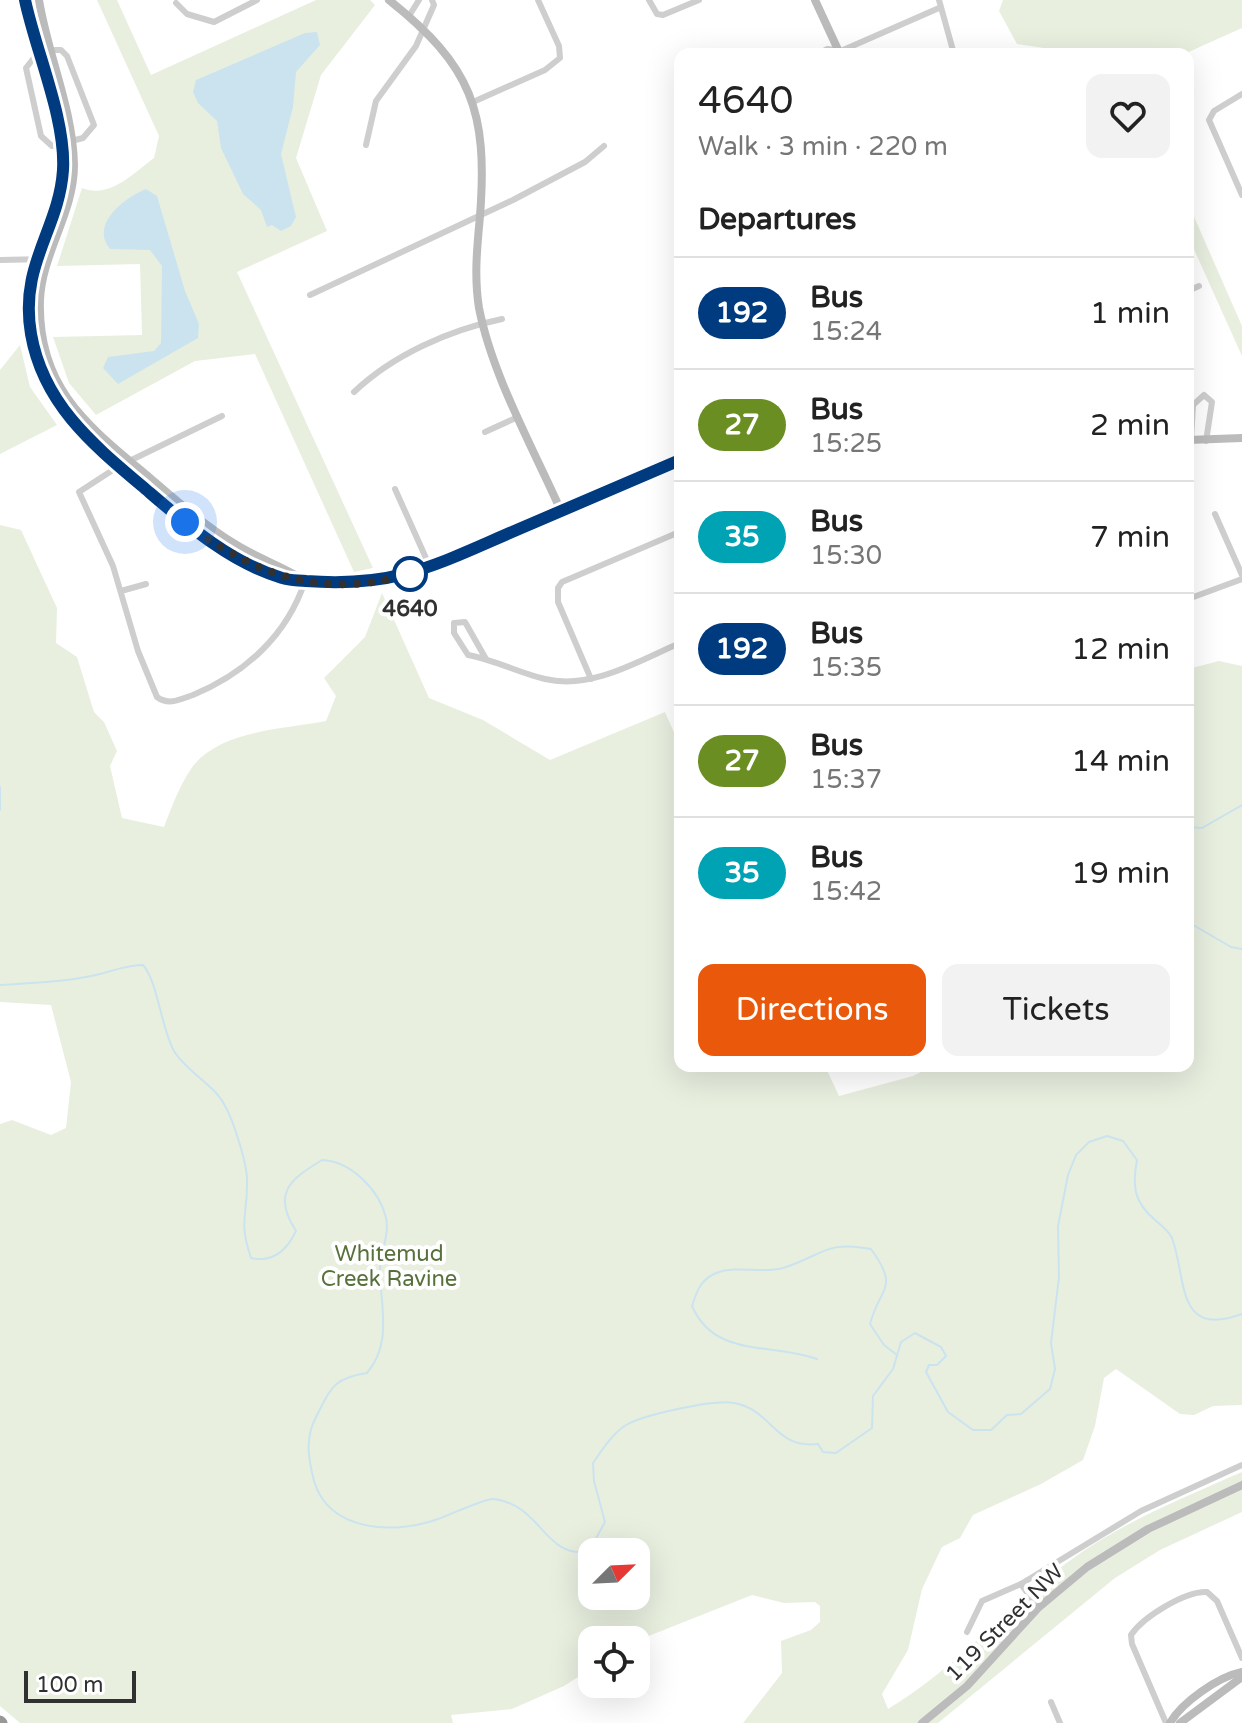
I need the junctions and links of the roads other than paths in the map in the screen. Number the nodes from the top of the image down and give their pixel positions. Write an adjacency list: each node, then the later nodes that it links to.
1 (25, 0): 19 (street)
2 (39, 0): 18 (street)
3 (257, 0): 11 (street)
4 (389, 0): 13 (street)
5 (419, 0): 13 (street)
6 (432, 0): 14 (street)
7 (538, 0): 21 (street)
8 (649, 0): 9 (street)
9 (699, 0)
10 (815, 0): 15 (street)
11 (176, 3)
12 (939, 4): 16 (street); 17 (street)
13 (409, 16): 14 (street)
14 (424, 29): 21 (street); 24 (street)
15 (835, 48)
16 (847, 48)
17 (952, 48)
18 (48, 53): 19 (street); 22 (street); 22 (street)
19 (38, 56): 23 (street); 23 (street)
20 (1242, 94): 26 (street)
21 (473, 102): 27 (street)
22 (73, 140): 23 (street); 29 (street)
23 (63, 144): 28 (street)
24 (366, 145)
25 (604, 146): 27 (street)
26 (1242, 195)
27 (480, 215): 33 (street); 35 (street)
28 (34, 259): 29 (street); 30 (street); 46 (street)
29 (47, 259): 44 (street)
30 (0, 260)
31 (1199, 286): 32 (street)
32 (1194, 288)
33 (310, 295)
34 (502, 319): 35 (street)
35 (483, 323): 36 (street); 39 (street)
36 (354, 392)
37 (1194, 404): 43 (street)
38 (222, 416): 44 (street)
39 (520, 417): 40 (street); 48 (street)
40 (485, 432)
41 (1242, 438): 43 (street)
42 (1194, 440): 43 (street)
43 (1206, 441)
44 (129, 461): 46 (street); 53 (street)
45 (674, 463): 48 (street)
46 (119, 466): 53 (street); 55 (street)
47 (395, 489): 51 (street)
48 (561, 511): 51 (street)
49 (1215, 514): 52 (street)
50 (674, 534): 59 (street)
51 (430, 567): 53 (street)
52 (1242, 577): 56 (street)
53 (305, 581): 55 (street)
54 (146, 584): 55 (street)
55 (121, 591)
56 (1194, 597)
57 (674, 645): 59 (street)
58 (486, 659): 58 (street); 59 (street)
59 (591, 679)
60 (1242, 1465): 62 (street, 119 Street NW)
61 (1242, 1485): 63 (street, 119 Street NW)
62 (1021, 1584): 63 (street); 64 (street, 119 Street NW)
63 (1038, 1608): 68 (street, 119 Street NW)
64 (967, 1632)
65 (1242, 1658): 70 (street)
66 (1242, 1675): 70 (street); 71 (street)
67 (1051, 1702): 69 (street)
68 (922, 1723)
69 (1060, 1723)
70 (1168, 1723)
71 (1180, 1723)

